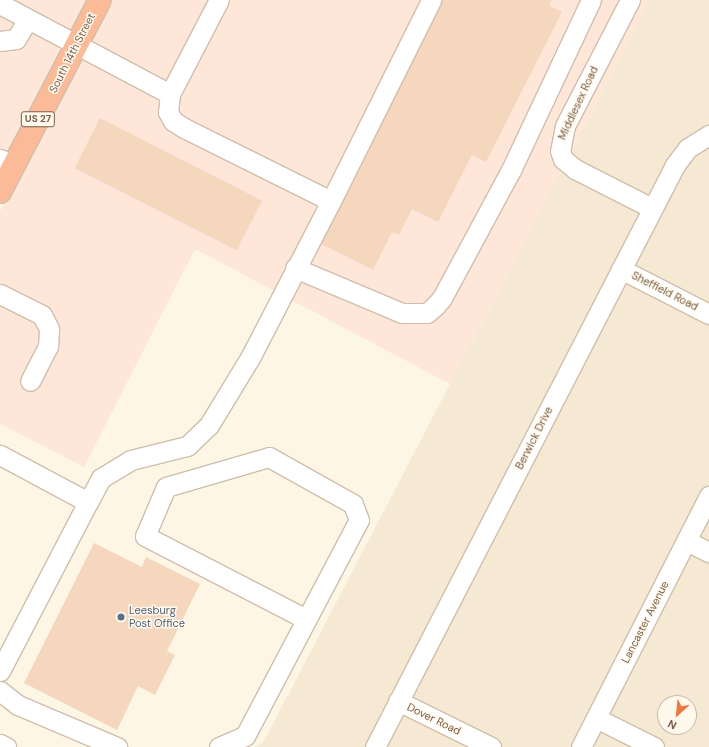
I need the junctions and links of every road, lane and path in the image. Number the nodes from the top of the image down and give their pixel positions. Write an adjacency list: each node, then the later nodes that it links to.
1 (100, 0): 9 (highway, South 14th Street / US 27)
2 (218, 0): 10 (street)
3 (431, 0): 14 (street)
4 (591, 0): 16 (street)
5 (630, 0): 15 (street, Middlesex Road)
6 (0, 4): 7 (street)
7 (28, 19): 8 (street); 9 (street)
8 (0, 42)
9 (77, 46): 10 (street); 12 (highway, South 14th Street / US 27)
10 (170, 94): 14 (street)
11 (706, 136): 15 (street, Berwick Drive)
12 (7, 163): 13 (highway, South 14th Street / US 27)
13 (0, 192)
14 (331, 201): 16 (street)
15 (652, 208): 17 (street, Berwick Drive)
16 (295, 268): 23 (street)
17 (620, 269): 19 (street, Sheffield Road); 29 (street, Berwick Drive)
18 (0, 294): 20 (street)
19 (709, 314)
20 (30, 381)
21 (0, 455): 23 (street)
22 (709, 496): 24 (street, Lancaster Avenue)
23 (88, 502): 27 (street)
24 (687, 541): 25 (street); 30 (street, Lancaster Avenue)
25 (709, 552)
26 (306, 619): 26 (street); 34 (street)
27 (0, 670)
28 (0, 692): 33 (street)
29 (398, 701): 35 (street, Berwick Drive); 36 (street, Dover Road)
30 (596, 718): 37 (street, Lancaster Avenue); 38 (street)
31 (0, 744): 32 (street)
32 (6, 747)
33 (117, 747)
34 (218, 747)
35 (375, 747)
36 (491, 747)
37 (581, 747)
38 (654, 747)

